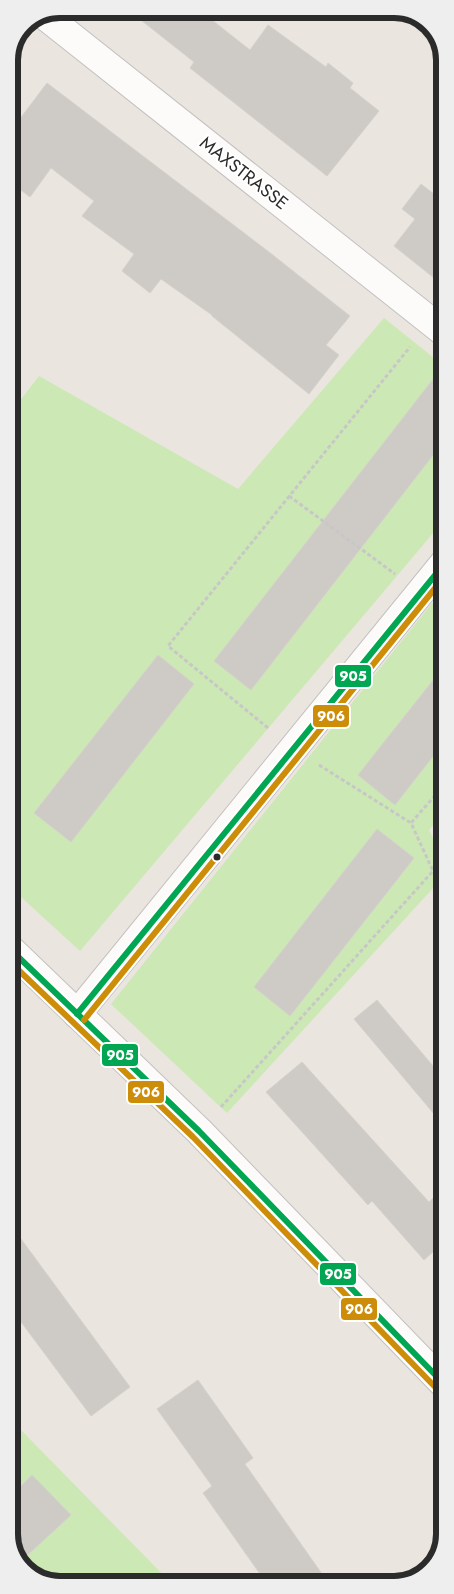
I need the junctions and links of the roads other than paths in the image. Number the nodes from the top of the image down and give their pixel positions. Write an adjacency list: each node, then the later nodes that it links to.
1 (49, 19): 2 (street, MAXSTRASSE)
2 (436, 324)
3 (436, 573): 5 (street)
4 (18, 957): 5 (street)
5 (77, 1014): 6 (street)
6 (436, 1377)

